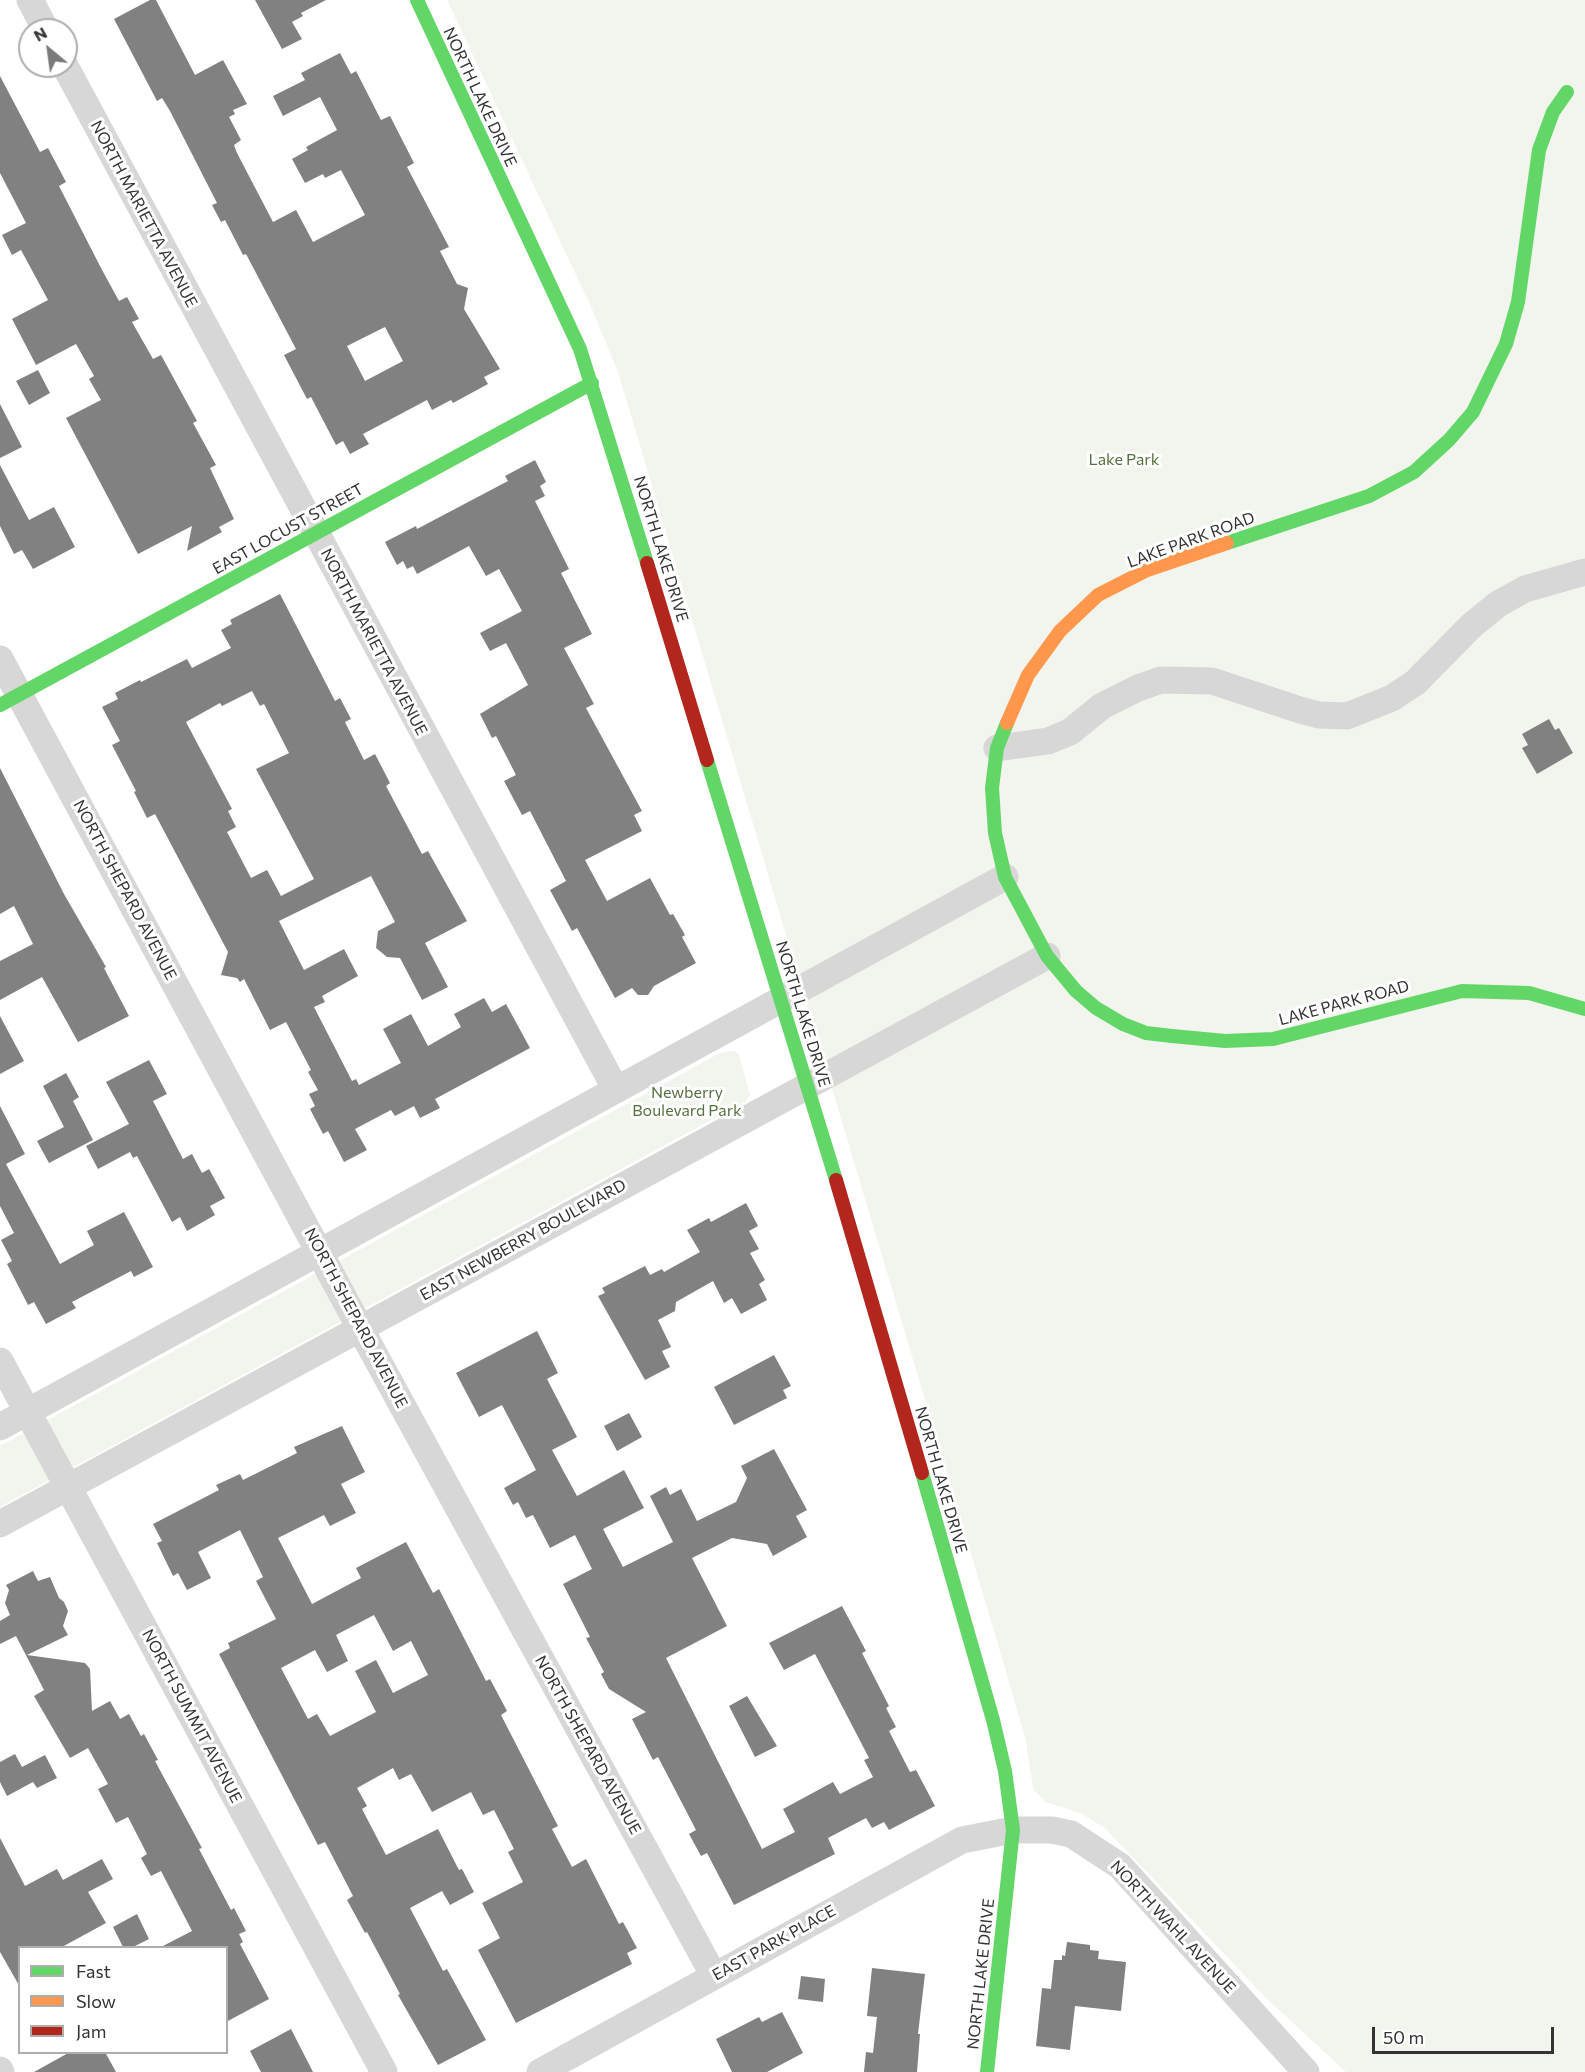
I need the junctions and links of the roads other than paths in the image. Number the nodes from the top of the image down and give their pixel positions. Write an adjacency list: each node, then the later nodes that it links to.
1 (30, 0): 3 (street)
2 (417, 0): 6 (main road, NORTH LAKE DRIVE)
3 (40, 18)
4 (71, 78): 7 (street, NORTH MARIETTA AVENUE)
5 (1567, 92): 11 (main road, LAKE PARK ROAD)
6 (592, 383): 7 (main road, EAST LOCUST STREET); 14 (main road, NORTH LAKE DRIVE)
7 (315, 533): 10 (main road, EAST LOCUST STREET); 17 (street, NORTH MARIETTA AVENUE)
8 (1585, 573): 11 (street)
9 (0, 659): 10 (street, NORTH SHEPARD AVENUE)
10 (10, 700): 18 (street, NORTH SHEPARD AVENUE)
11 (997, 748): 12 (main road, LAKE PARK ROAD)
12 (1005, 877): 13 (main road, LAKE PARK ROAD); 14 (street)
13 (1047, 956): 15 (main road, LAKE PARK ROAD); 16 (street, EAST NEWBERRY BOULEVARD)
14 (781, 1000): 16 (main road, NORTH LAKE DRIVE); 17 (street)
15 (1585, 1009)
16 (807, 1085): 19 (street, EAST NEWBERRY BOULEVARD); 25 (main road, NORTH LAKE DRIVE)
17 (616, 1090): 18 (street)
18 (320, 1252): 19 (street, NORTH SHEPARD AVENUE); 21 (street)
19 (360, 1328): 23 (street, EAST NEWBERRY BOULEVARD); 26 (street, NORTH SHEPARD AVENUE)
20 (0, 1361): 21 (street, NORTH SUMMIT AVENUE)
21 (28, 1412): 22 (street); 23 (street, NORTH SUMMIT AVENUE)
22 (0, 1427)
23 (68, 1487): 24 (street, EAST NEWBERRY BOULEVARD); 28 (street, NORTH SUMMIT AVENUE)
24 (0, 1524)
25 (1013, 1830): 26 (street, EAST PARK PLACE); 30 (main road, NORTH LAKE DRIVE); 31 (street, NORTH WAHL AVENUE)
26 (714, 1976): 27 (street, EAST PARK PLACE)
27 (578, 2061): 29 (street, EAST PARK PLACE)
28 (384, 2072)
29 (540, 2072)
30 (987, 2072)
31 (1306, 2072)

